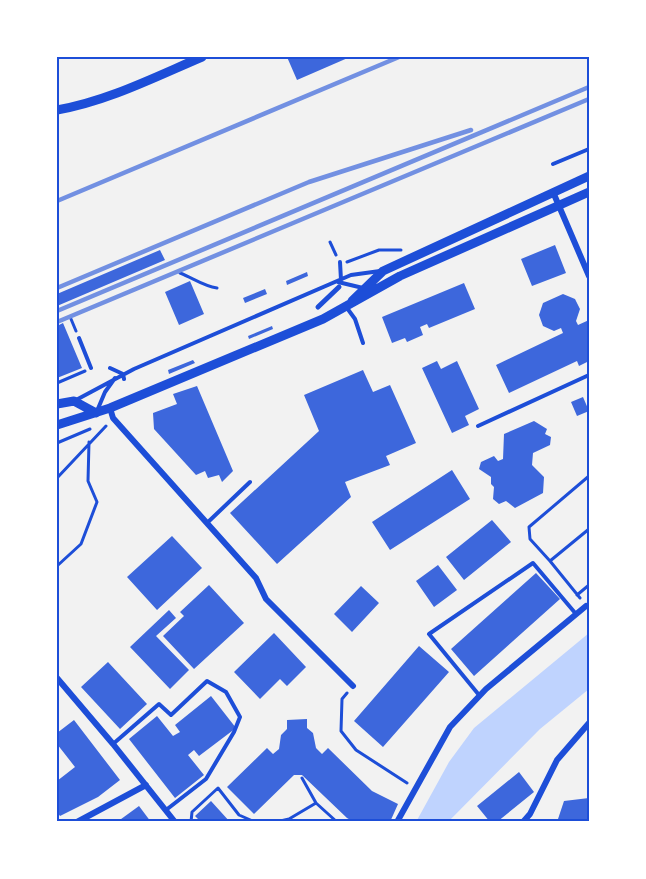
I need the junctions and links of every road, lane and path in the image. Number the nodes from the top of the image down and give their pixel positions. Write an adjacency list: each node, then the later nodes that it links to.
1 (202, 57): 2 (main road)
2 (57, 110)
3 (589, 149): 4 (lane)
4 (553, 164)
5 (589, 176): 6 (main road)
6 (553, 192): 8 (street); 10 (main road)
7 (589, 192): 8 (main road)
8 (559, 206): 14 (street); 18 (main road)
9 (330, 242): 11 (path)
10 (414, 256): 11 (path); 12 (main road)
11 (340, 261): 15 (lane)
12 (383, 271): 15 (lane); 17 (main road)
13 (180, 273): 16 (path)
14 (589, 276)
15 (340, 283): 17 (lane); 19 (street); 27 (lane)
16 (216, 288)
17 (364, 288): 18 (lane); 20 (main road)
18 (375, 291): 20 (main road)
19 (318, 307)
20 (346, 307): 22 (lane); 33 (main road)
21 (79, 338): 23 (lane)
22 (363, 343)
23 (91, 368)
24 (110, 368): 27 (lane)
25 (589, 375): 35 (lane)
26 (74, 376): 29 (path)
27 (123, 377): 28 (lane)
28 (116, 378): 30 (lane); 32 (lane)
29 (57, 383)
30 (74, 401): 31 (main road); 32 (main road)
31 (57, 405)
32 (96, 413): 33 (main road); 34 (main road)
33 (112, 413): 36 (path); 37 (path); 41 (street)
34 (57, 425)
35 (478, 426)
36 (89, 442): 39 (path); 44 (path)
37 (57, 443)
38 (589, 476): 43 (path)
39 (57, 478)
40 (250, 482): 41 (lane)
41 (207, 523): 50 (street)
42 (589, 529): 43 (path)
43 (550, 561): 46 (path)
44 (57, 566)
45 (589, 585): 46 (path)
46 (577, 594): 47 (path)
47 (588, 605): 48 (street)
48 (576, 614): 51 (street); 51 (lane)
49 (57, 678): 53 (street)
50 (353, 686): 56 (path)
51 (480, 695): 56 (street)
52 (589, 723): 66 (street)
53 (113, 744): 55 (street); 58 (lane)
54 (302, 778): 57 (path)
55 (146, 785): 58 (street); 59 (street)
56 (414, 787): 65 (street)
57 (316, 803): 63 (path); 64 (path)
58 (166, 810): 60 (street)
59 (77, 822)
60 (175, 822)
61 (191, 822): 62 (path)
62 (255, 822)
63 (276, 822)
64 (337, 822)
65 (397, 822)
66 (523, 822)

